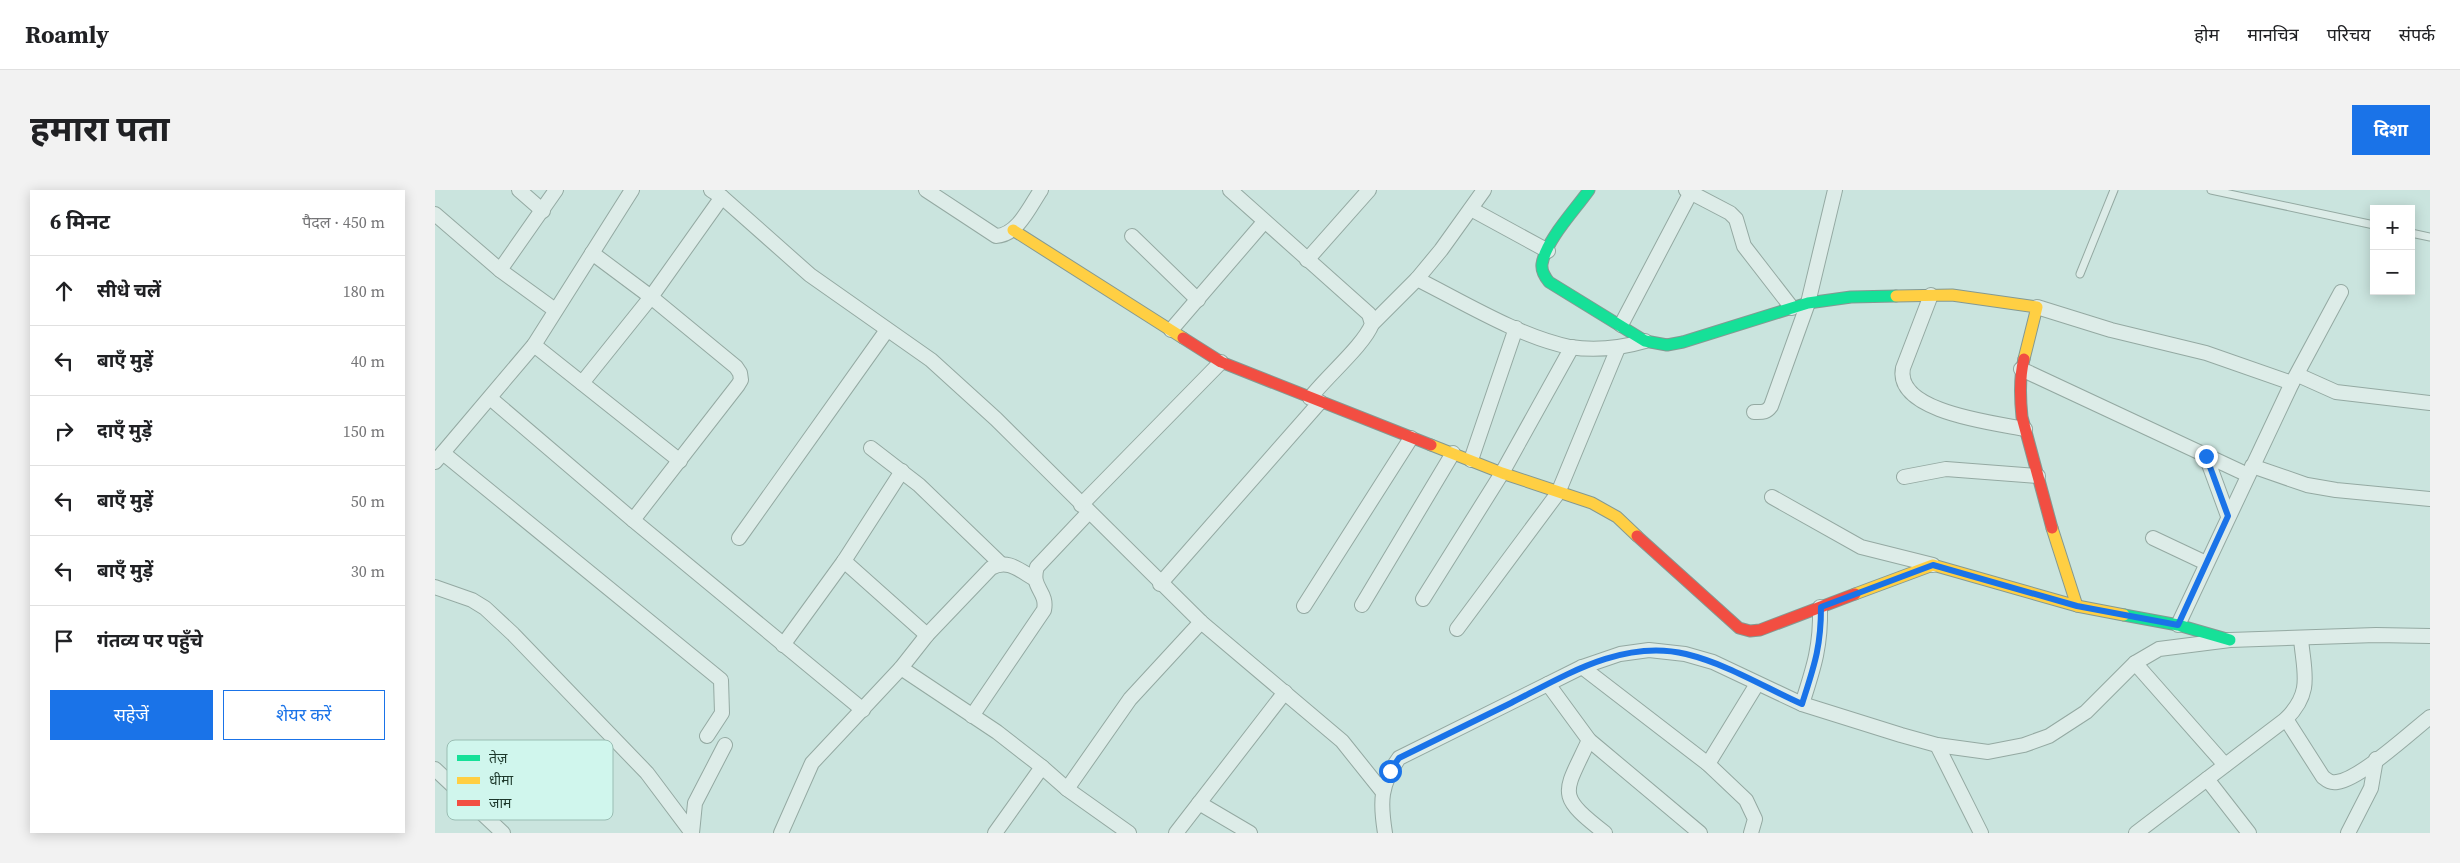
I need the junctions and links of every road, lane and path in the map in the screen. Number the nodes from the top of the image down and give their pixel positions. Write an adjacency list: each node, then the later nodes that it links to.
1 (519, 190): 16 (street)
2 (555, 190): 16 (street)
3 (632, 190): 25 (street)
4 (926, 190): 20 (street)
5 (1041, 190): 20 (street)
6 (1230, 190): 18 (street)
7 (1369, 190): 26 (street)
8 (1484, 190): 15 (street)
9 (1589, 190): 24 (street)
10 (1835, 190): 34 (street)
11 (2114, 190): 28 (lane)
12 (2211, 190): 19 (lane)
13 (1689, 191): 36 (street); 39 (street)
14 (717, 193): 32 (street); 41 (street)
15 (1471, 208): 24 (street); 29 (street)
16 (543, 211): 27 (street)
17 (435, 214): 27 (street)
18 (1264, 222): 26 (street); 33 (street)
19 (2370, 223)
20 (1013, 230): 42 (street)
21 (2415, 233): 23 (lane)
22 (1132, 236): 33 (street)
23 (2430, 237)
24 (1548, 251): 39 (street)
25 (592, 253): 32 (street); 37 (street)
26 (1307, 260): 38 (street)
27 (500, 270): 37 (street)
28 (2080, 274)
29 (1417, 279): 38 (street); 40 (street)
30 (2341, 292): 49 (street)
31 (1931, 295): 34 (street); 35 (street); 55 (street)
32 (651, 297): 50 (street); 62 (street)
33 (1197, 300): 42 (street)
34 (1808, 303): 36 (street); 54 (street)
35 (2037, 307): 48 (street); 49 (street)
36 (1792, 308): 43 (street)
37 (555, 310): 44 (street)
38 (1372, 324): 52 (street)
39 (1621, 325): 43 (street)
40 (1516, 328): 45 (street); 61 (street)
41 (887, 330): 71 (street); 74 (street)
42 (1171, 330): 47 (street)
43 (1645, 341): 46 (street)
44 (534, 344): 50 (street); 51 (street)
45 (1572, 347): 46 (street); 65 (street)
46 (1618, 348): 68 (street)
47 (1221, 362): 52 (street); 71 (street)
48 (2021, 369): 55 (street); 59 (street)
49 (2295, 379): 53 (street); 64 (street)
50 (582, 383): 62 (street)
51 (490, 398): 60 (street); 73 (street)
52 (1315, 400): 56 (street); 81 (street)
53 (2430, 403)
54 (1754, 412)
55 (2025, 429): 66 (street)
56 (1411, 438): 58 (street); 85 (street)
57 (871, 448): 63 (street)
58 (1453, 453): 61 (street); 84 (street)
59 (2206, 456): 64 (street); 72 (street)
60 (439, 458): 107 (street)
61 (1471, 460): 65 (street)
62 (680, 461): 73 (street)
63 (902, 471): 76 (street); 77 (street)
64 (2250, 471): 70 (street); 72 (street)
65 (1502, 473): 68 (street); 83 (street)
66 (2038, 476): 67 (street); 86 (street)
67 (1904, 477)
68 (1558, 493): 87 (street); 90 (street)
69 (1772, 497): 79 (street)
70 (2430, 500)
71 (1085, 509): 80 (street); 81 (street)
72 (2228, 516): 78 (street)
73 (633, 520): 95 (street)
74 (739, 538)
75 (2153, 538): 78 (street)
76 (844, 561): 91 (street); 95 (street)
77 (1000, 563): 80 (street); 91 (street)
78 (2207, 563): 89 (street)
79 (1933, 565): 86 (street); 87 (street)
80 (1033, 578): 104 (street)
81 (1160, 584): 88 (street)
82 (435, 587): 123 (street)
83 (1423, 599)
84 (1362, 604)
85 (1305, 606)
86 (2077, 606): 89 (street)
87 (1821, 607): 102 (street)
88 (1201, 622): 101 (street); 118 (street)
89 (2178, 625): 94 (street)
90 (1457, 629)
91 (927, 635): 98 (street)
92 (2430, 636): 93 (street)
93 (2301, 639): 94 (street); 106 (street)
94 (2230, 640): 96 (street)
95 (783, 645): 103 (street)
96 (2135, 663): 110 (street); 113 (street)
97 (1581, 667): 99 (street); 100 (street); 112 (street)
98 (901, 668): 103 (street); 104 (street)
99 (1548, 684): 108 (street); 119 (street)
100 (1757, 684): 102 (street); 112 (street)
101 (1285, 692): 119 (street); 120 (street)
102 (1802, 704): 110 (street)
103 (863, 710): 124 (street)
104 (972, 716): 114 (street)
105 (2430, 717): 111 (street)
106 (2286, 719): 111 (street); 113 (street)
107 (707, 736)
108 (1589, 740): 130 (street); 131 (street)
109 (725, 745): 123 (street)
110 (1937, 745): 133 (street)
111 (2376, 759): 136 (street)
112 (1708, 764): 132 (street)
113 (2225, 765): 116 (street)
114 (1042, 767): 118 (street); 125 (street)
115 (435, 769): 117 (street)
116 (2207, 779): 134 (street); 135 (street)
117 (447, 781)
118 (1067, 789): 126 (street)
119 (1382, 791): 129 (street)
120 (1199, 803): 127 (street); 128 (street)
121 (487, 820): 122 (street)
122 (498, 831)
123 (692, 833)
124 (781, 833)
125 (995, 833)
126 (1129, 833)
127 (1176, 833)
128 (1250, 833)
129 (1385, 833)
130 (1605, 833)
131 (1700, 833)
132 (1751, 833)
133 (1981, 833)
134 (2136, 833)
135 (2249, 833)
136 (2348, 833)

